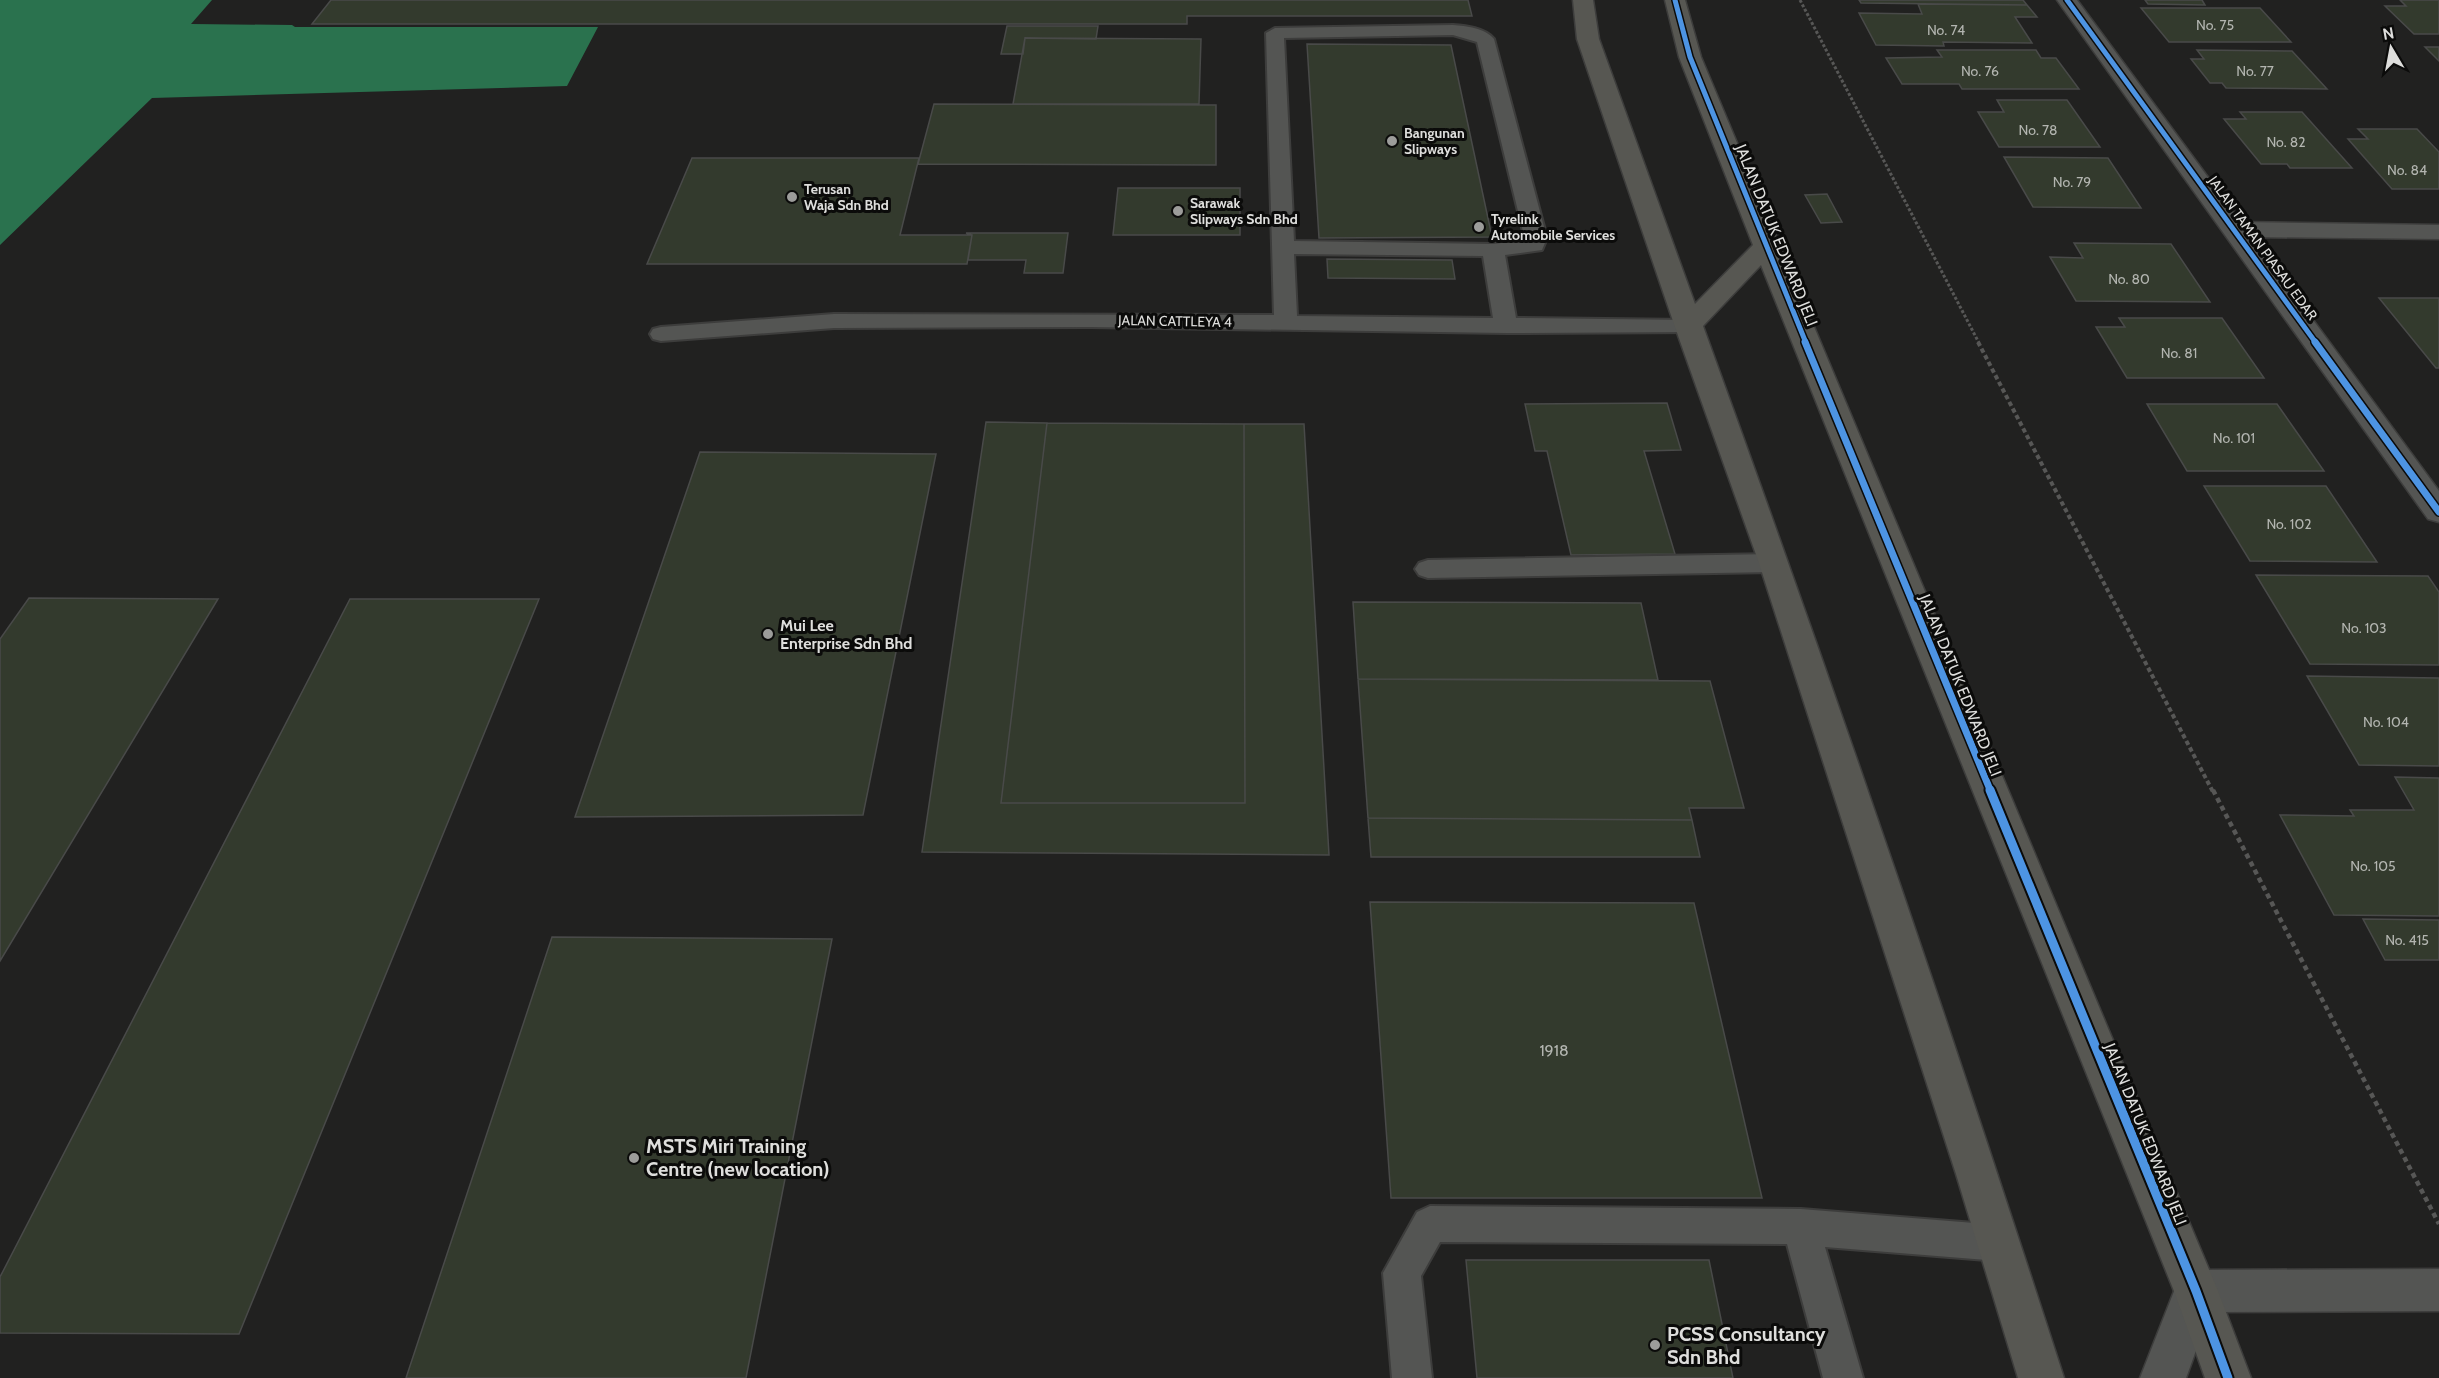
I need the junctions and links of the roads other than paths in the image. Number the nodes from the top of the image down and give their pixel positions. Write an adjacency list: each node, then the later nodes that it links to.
1 (1582, 0): 11 (street)
2 (1675, 0): 6 (street, JALAN DATUK EDWARD JELI)
3 (2067, 0): 4 (street, JALAN TAMAN PIASAU EDAR)
4 (2233, 229): 5 (street); 13 (street, JALAN TAMAN PIASAU EDAR)
5 (2439, 232)
6 (1766, 246): 11 (street); 19 (street, JALAN DATUK EDWARD JELI)
7 (1283, 247): 8 (lane); 8 (lane); 9 (lane)
8 (1493, 250): 10 (lane)
9 (1286, 323): 10 (lane, JALAN CATTLEYA 4); 12 (lane, JALAN CATTLEYA 4)
10 (1506, 326): 11 (lane, JALAN CATTLEYA 4)
11 (1688, 327): 14 (street)
12 (662, 334)
13 (2439, 512)
14 (1774, 563): 15 (lane); 17 (street)
15 (1428, 569)
16 (1801, 1227): 17 (lane); 20 (lane); 21 (lane)
17 (1999, 1243): 22 (street)
18 (2439, 1290): 19 (street)
19 (2196, 1291): 23 (street); 24 (street, JALAN DATUK EDWARD JELI)
20 (1412, 1378)
21 (1843, 1378)
22 (2041, 1378)
23 (2163, 1378)
24 (2228, 1378)

